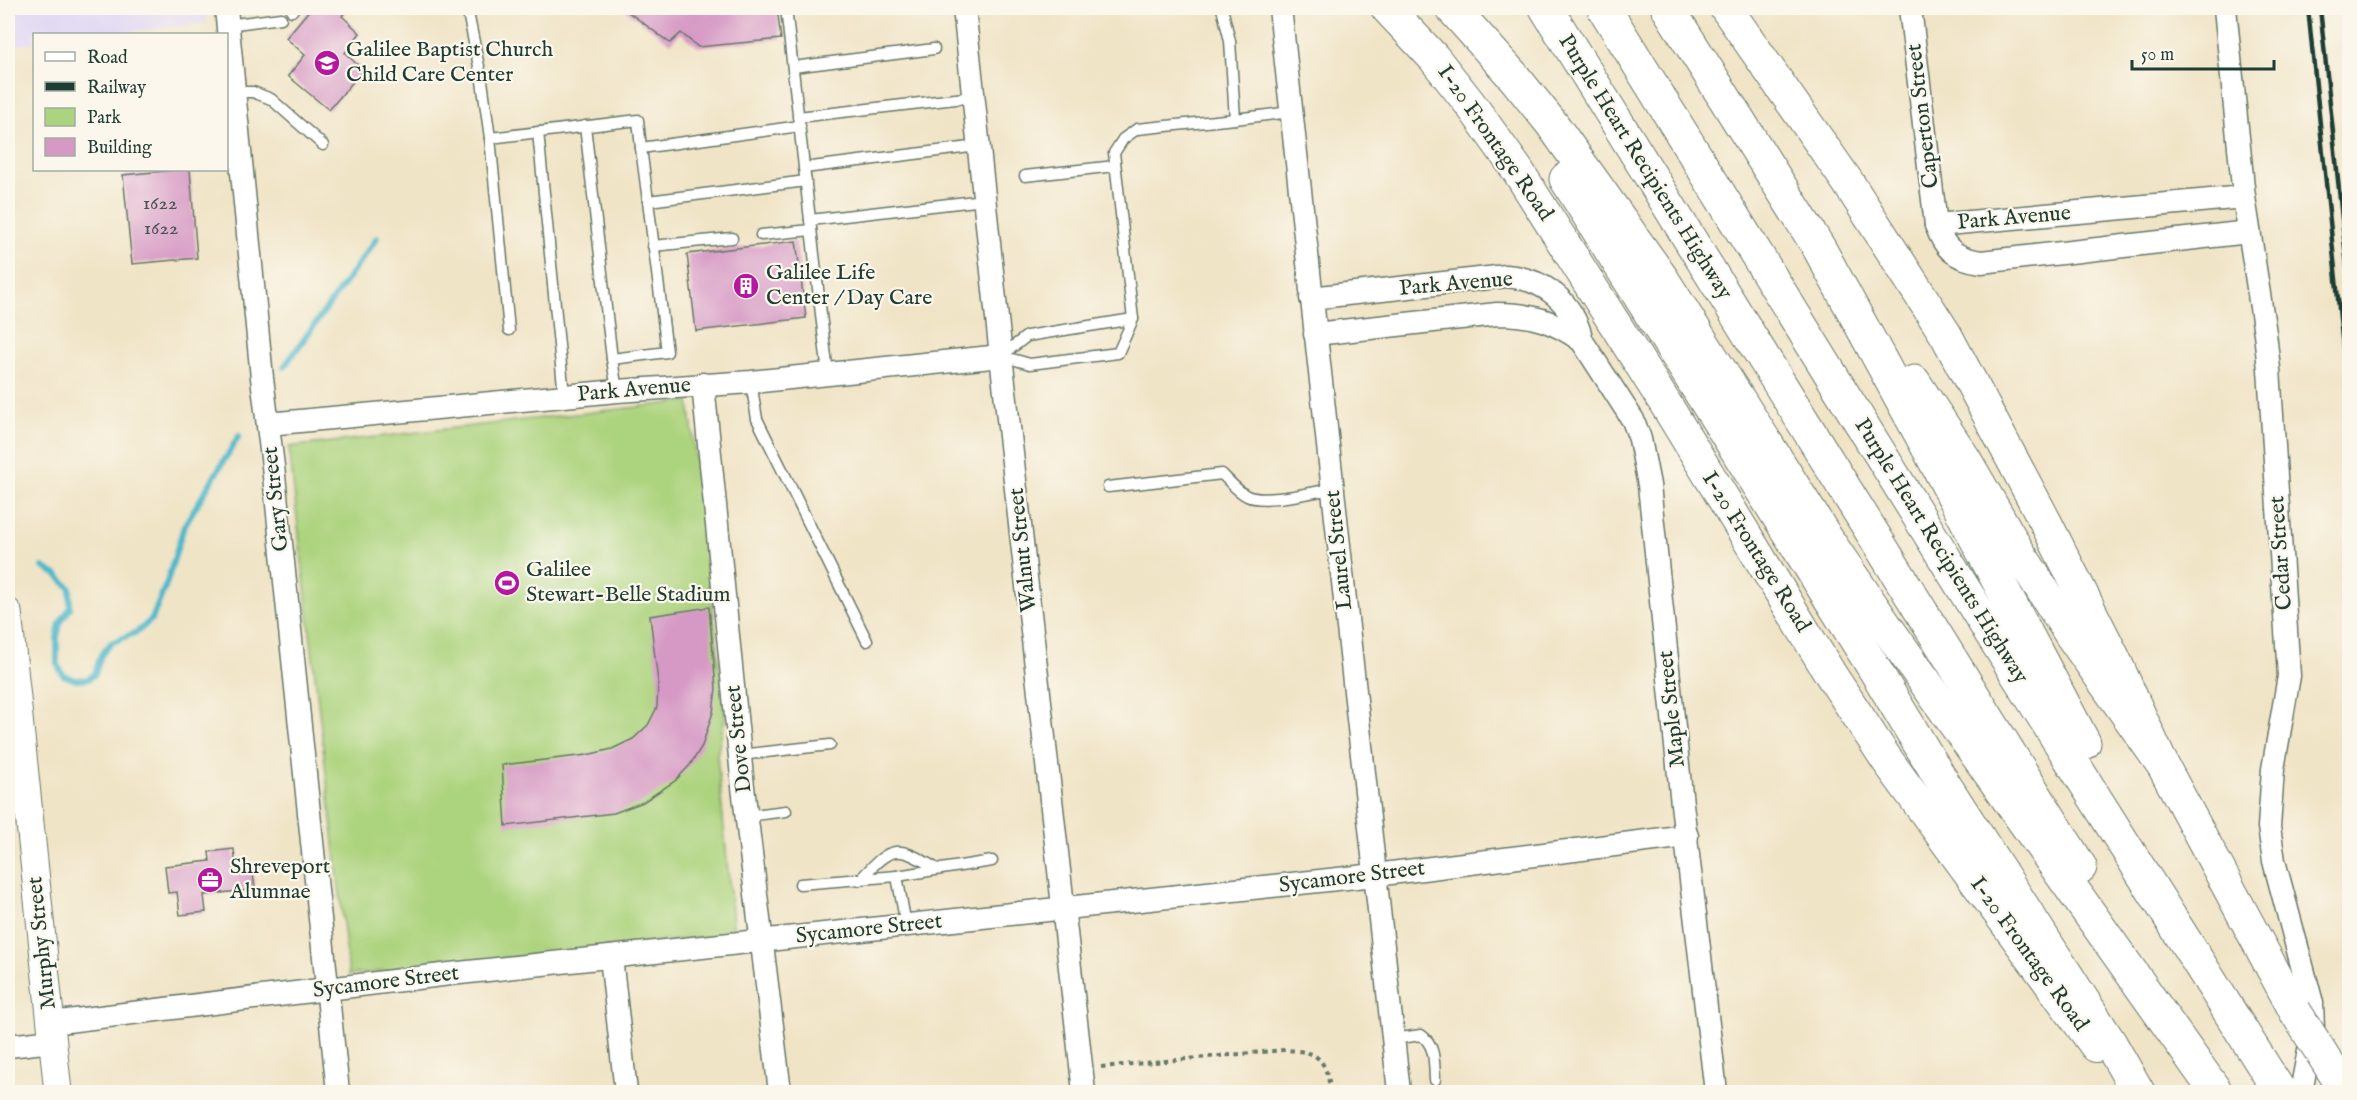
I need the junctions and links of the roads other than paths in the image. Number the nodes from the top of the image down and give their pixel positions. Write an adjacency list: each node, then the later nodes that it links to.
1 (467, 8): 28 (lane)
2 (786, 8): 20 (lane)
3 (964, 8): 22 (street, Walnut Street)
4 (1222, 8): 24 (lane)
5 (1280, 8): 23 (street, Laurel Street)
6 (1387, 8): 92 (main road, I-20 Frontage Road)
7 (1442, 8): 93 (highway)
8 (1452, 8): 94 (highway)
9 (1546, 8): 94 (highway, Purple Heart Recipients Highway)
10 (1604, 8): 79 (highway, Purple Heart Recipients Highway)
11 (1668, 8): 45 (highway)
12 (1726, 8): 65 (main road)
13 (1910, 8): 40 (street, Caperton Street)
14 (2225, 8): 36 (street, Cedar Street)
15 (226, 16): 16 (lane); 17 (street, Gary Street)
16 (281, 18)
17 (228, 33)
18 (228, 35): 21 (street, Gary Street)
19 (934, 49): 20 (lane)
20 (793, 67): 25 (lane)
21 (234, 92): 29 (lane); 58 (street, Gary Street)
22 (973, 97): 25 (lane); 30 (street, Walnut Street)
23 (1291, 112): 24 (lane); 46 (street, Laurel Street)
24 (1235, 119): 32 (lane)
25 (799, 122): 31 (lane); 33 (lane)
26 (585, 126): 27 (lane); 31 (lane); 52 (lane)
27 (538, 132): 28 (lane); 57 (lane)
28 (490, 138): 48 (lane)
29 (323, 145)
30 (978, 146): 33 (lane); 37 (street, Walnut Street)
31 (641, 148): 38 (lane)
32 (1115, 166): 34 (lane); 47 (lane)
33 (804, 168): 35 (lane)
34 (1025, 176)
35 (806, 181): 38 (lane); 39 (lane)
36 (2244, 197): 40 (street, Park Avenue); 41 (street, Cedar Street)
37 (984, 200): 39 (lane); 51 (street, Walnut Street)
38 (648, 201): 44 (lane)
39 (811, 225): 42 (lane); 53 (lane)
40 (1936, 225): 41 (street, Park Avenue)
41 (2249, 232): 96 (street, Cedar Street)
42 (761, 235)
43 (732, 238): 44 (lane)
44 (653, 246): 52 (lane)
45 (1819, 248): 65 (highway); 79 (highway)
46 (1311, 298): 49 (street, Laurel Street); 50 (street, Park Avenue)
47 (1133, 319): 51 (lane); 51 (lane, Park Avenue)
48 (509, 330)
49 (1315, 334): 50 (street, Park Avenue); 60 (street, Laurel Street)
50 (1582, 341): 68 (street, Maple Street)
51 (1001, 356): 53 (street, Park Avenue); 75 (street, Walnut Street)
52 (612, 359): 56 (lane)
53 (828, 374): 54 (street, Park Avenue)
54 (751, 382): 55 (street, Park Avenue); 62 (lane)
55 (703, 384): 56 (street, Park Avenue); 64 (street, Dove Street)
56 (617, 391): 57 (street, Park Avenue)
57 (564, 396): 58 (street, Park Avenue)
58 (268, 424): 80 (street, Gary Street)
59 (1108, 487): 60 (lane)
60 (1332, 489): 71 (street, Laurel Street)
61 (8, 612): 81 (street, Murphy Street)
62 (867, 642)
63 (830, 745): 64 (lane)
64 (740, 755): 67 (street, Dove Street)
65 (2162, 762): 97 (main road, bridge)
66 (786, 811): 67 (lane)
67 (747, 816): 77 (street, Dove Street)
68 (1687, 836): 71 (street, Sycamore Street); 91 (street, Maple Street)
69 (992, 861): 70 (lane)
70 (937, 869): 72 (lane); 73 (lane)
71 (1375, 875): 75 (street, Sycamore Street); 82 (street, Laurel Street)
72 (897, 876): 73 (lane); 76 (lane)
73 (860, 880): 74 (lane)
74 (800, 884)
75 (1063, 908): 76 (street, Sycamore Street); 89 (street, Walnut Street)
76 (906, 925): 77 (street, Sycamore Street)
77 (763, 941): 78 (street, Sycamore Street); 88 (street, Dove Street)
78 (611, 957): 80 (street, Sycamore Street); 87 (street)
79 (2208, 978): 95 (highway, Purple Heart Recipients Highway)
80 (327, 990): 81 (street, Sycamore Street); 86 (street, Gary Street)
81 (52, 1032): 83 (street, Sycamore Street); 85 (street, Murphy Street)
82 (1393, 1039): 84 (lane); 90 (street, Laurel Street)
83 (8, 1046)
84 (1436, 1080)
85 (58, 1092)
86 (338, 1092)
87 (626, 1092)
88 (780, 1092)
89 (1084, 1092)
90 (1399, 1092)
91 (1716, 1092)
92 (2133, 1092)
93 (2138, 1092)
94 (2217, 1092)
95 (2280, 1092)
96 (2301, 1092)
97 (2346, 1092)

